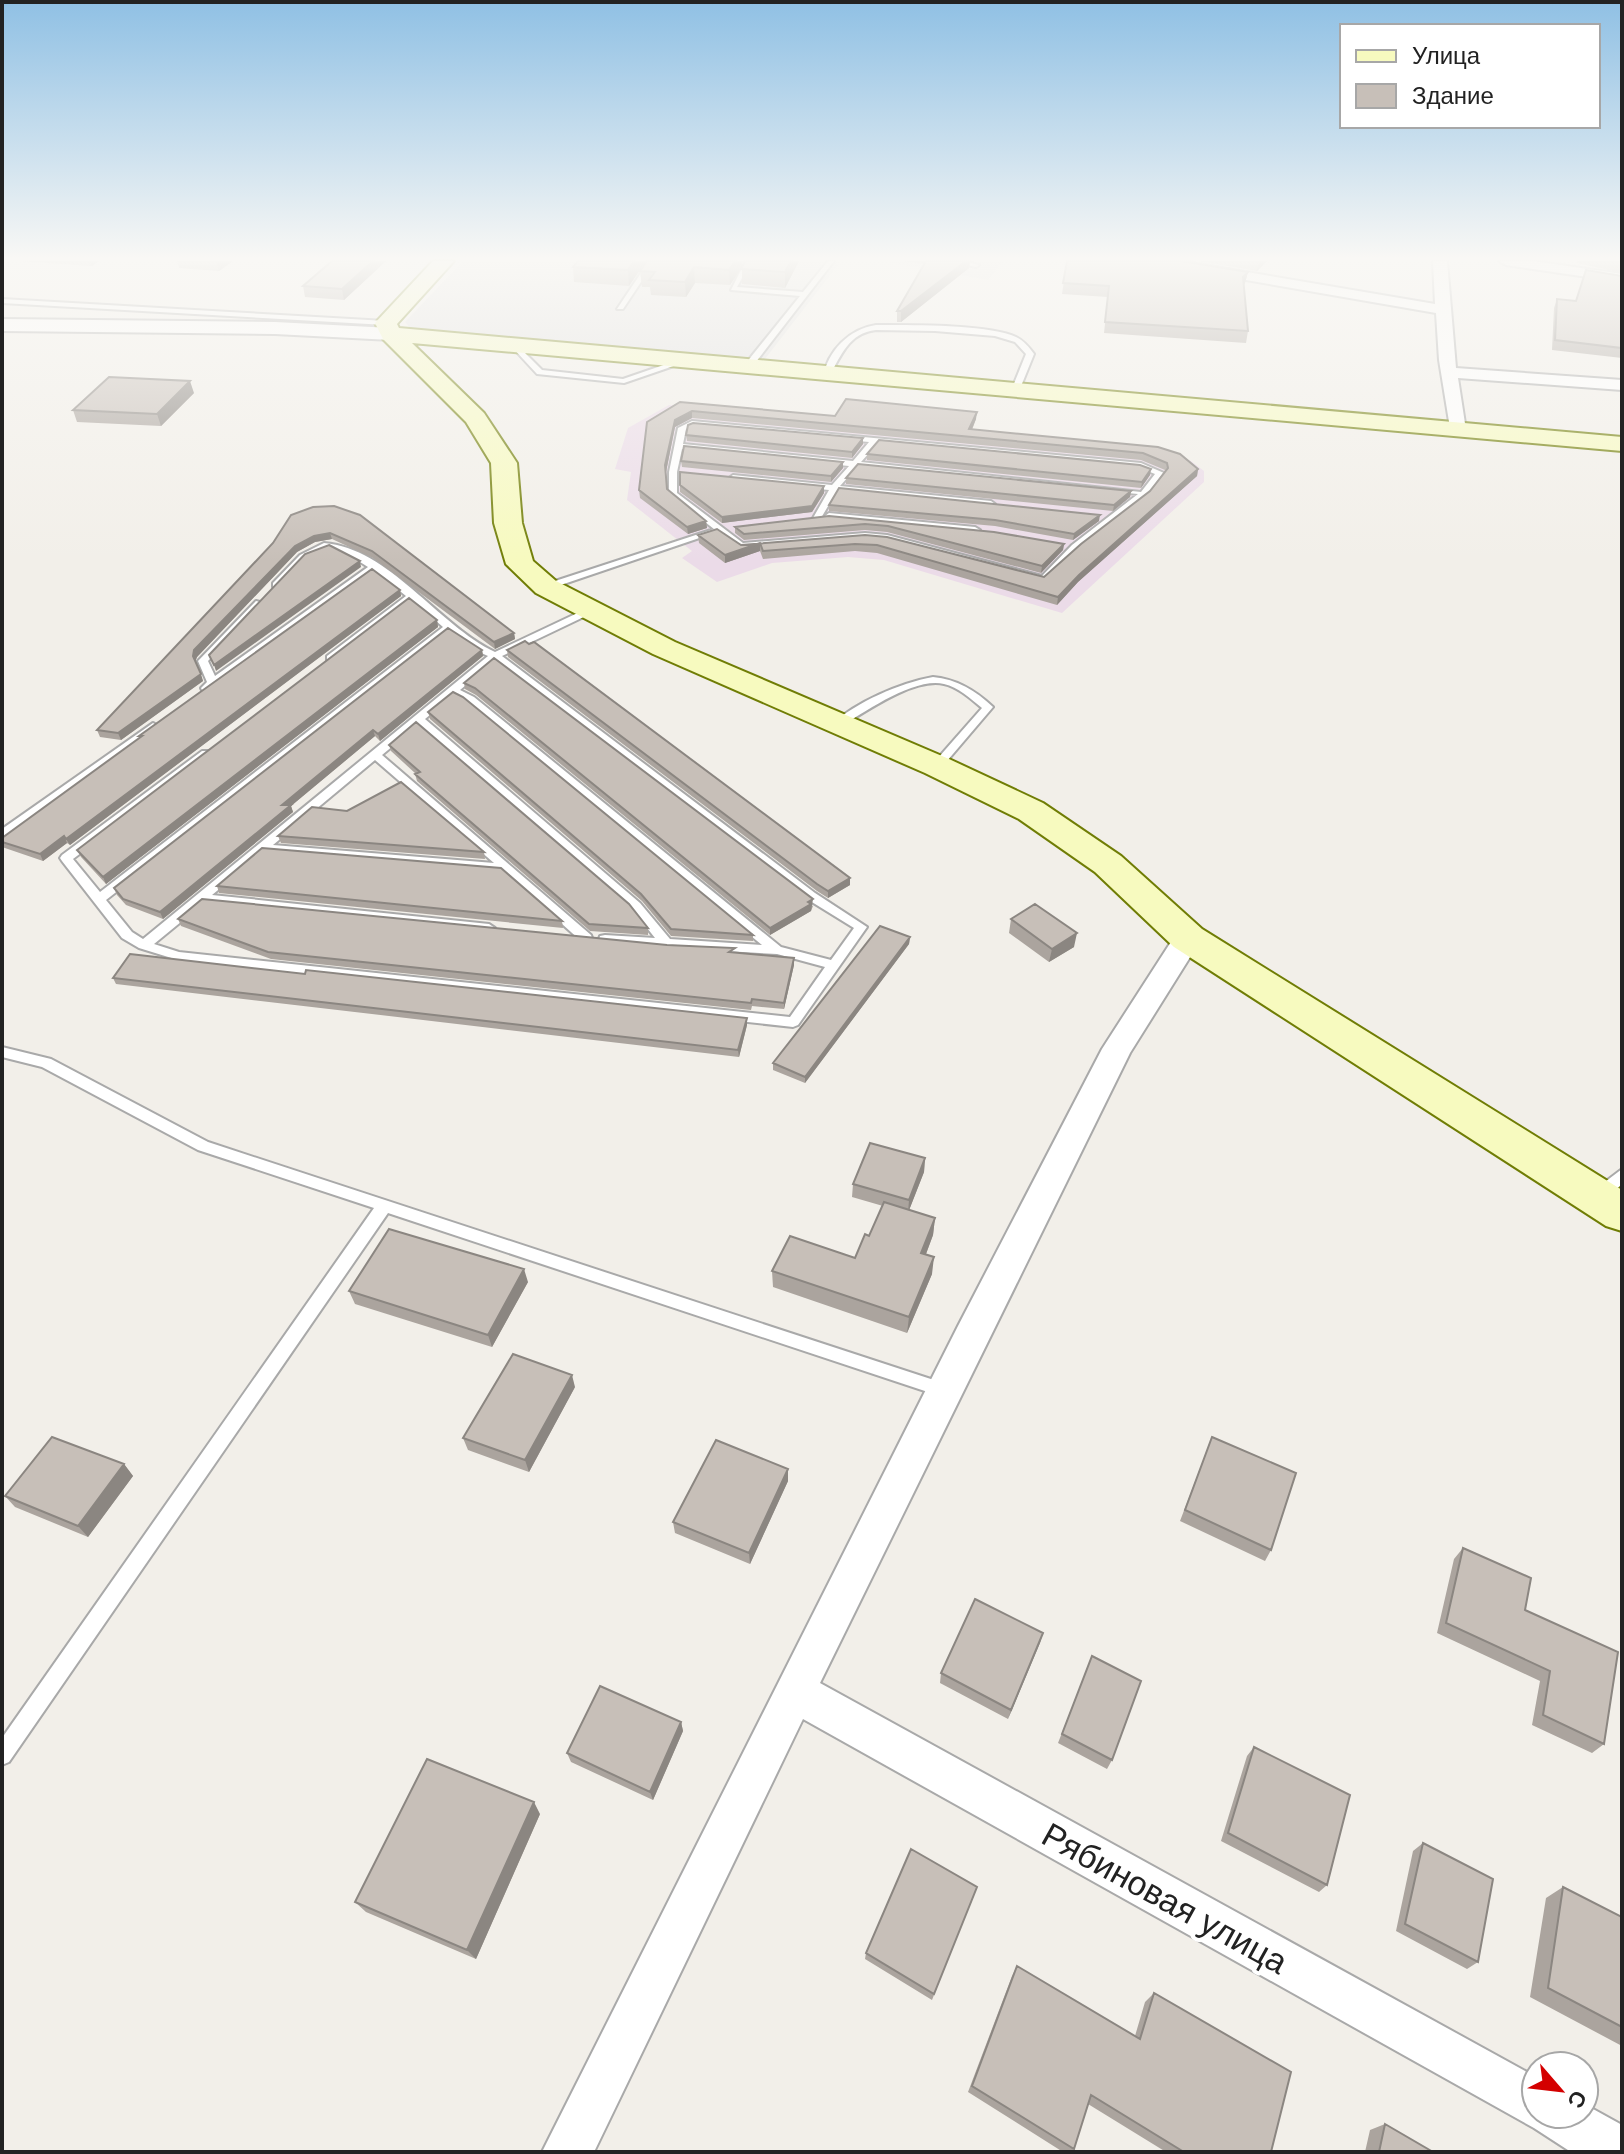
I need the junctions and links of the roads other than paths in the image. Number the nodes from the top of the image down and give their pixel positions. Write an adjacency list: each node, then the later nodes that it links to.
1 (420, 362): 33 (main road)
2 (715, 362): 7 (main road)
3 (752, 362): 7 (lane)
4 (834, 362): 9 (lane)
5 (1027, 362): 11 (lane)
6 (1448, 362): 8 (street)
7 (749, 365): 9 (main road)
8 (1449, 372): 10 (street); 12 (street)
9 (826, 375): 11 (main road)
10 (1622, 385)
11 (1015, 391): 12 (main road)
12 (1457, 430): 14 (main road)
13 (875, 441): 15 (lane); 16 (lane); 21 (lane)
14 (1622, 444)
15 (678, 446): 16 (lane); 17 (lane)
16 (857, 463): 20 (lane); 21 (lane)
17 (673, 472): 18 (lane); 28 (lane)
18 (688, 474)
19 (717, 476): 20 (lane)
20 (835, 487): 22 (lane); 25 (lane)
21 (1141, 493): 24 (lane)
22 (1005, 505)
23 (1100, 516): 24 (lane)
24 (1116, 517): 31 (lane)
25 (817, 518): 26 (lane); 29 (lane)
26 (803, 519)
27 (735, 528): 28 (lane)
28 (721, 529): 31 (lane); 33 (lane)
29 (981, 531)
30 (1062, 544): 31 (lane)
31 (1075, 546)
32 (374, 567): 34 (lane); 39 (lane); 39 (lane)
33 (546, 587): 35 (main road)
34 (413, 595): 36 (lane); 38 (lane)
35 (589, 611): 37 (lane); 44 (main road)
36 (450, 626): 37 (lane); 52 (lane)
37 (495, 656): 40 (lane); 60 (lane)
38 (318, 669)
39 (213, 683): 41 (lane)
40 (453, 690): 43 (lane); 59 (lane)
41 (200, 692)
42 (163, 719): 48 (lane)
43 (418, 719): 46 (lane); 58 (lane)
44 (836, 725): 47 (main road); 47 (lane)
45 (217, 744): 52 (lane)
46 (375, 754): 49 (lane); 50 (lane)
47 (937, 766): 56 (main road)
48 (2, 835)
49 (260, 848): 50 (lane); 51 (lane)
50 (507, 868): 55 (lane)
51 (199, 898): 53 (lane); 57 (lane)
52 (98, 900): 57 (lane)
53 (509, 930)
54 (555, 935): 55 (lane)
55 (586, 938): 58 (lane)
56 (1188, 938): 62 (main road); 64 (street)
57 (144, 945): 60 (lane)
58 (668, 945): 59 (lane)
59 (777, 950): 60 (lane)
60 (834, 965)
61 (2, 1052): 63 (lane)
62 (1613, 1195)
63 (384, 1206): 64 (lane); 66 (lane)
64 (943, 1390): 65 (street)
65 (794, 1691): 67 (street, Рябиновая улица); 69 (street)
66 (2, 1755)
67 (1520, 2095)
68 (1582, 2130): 70 (street)
69 (567, 2152)
70 (1621, 2152)

